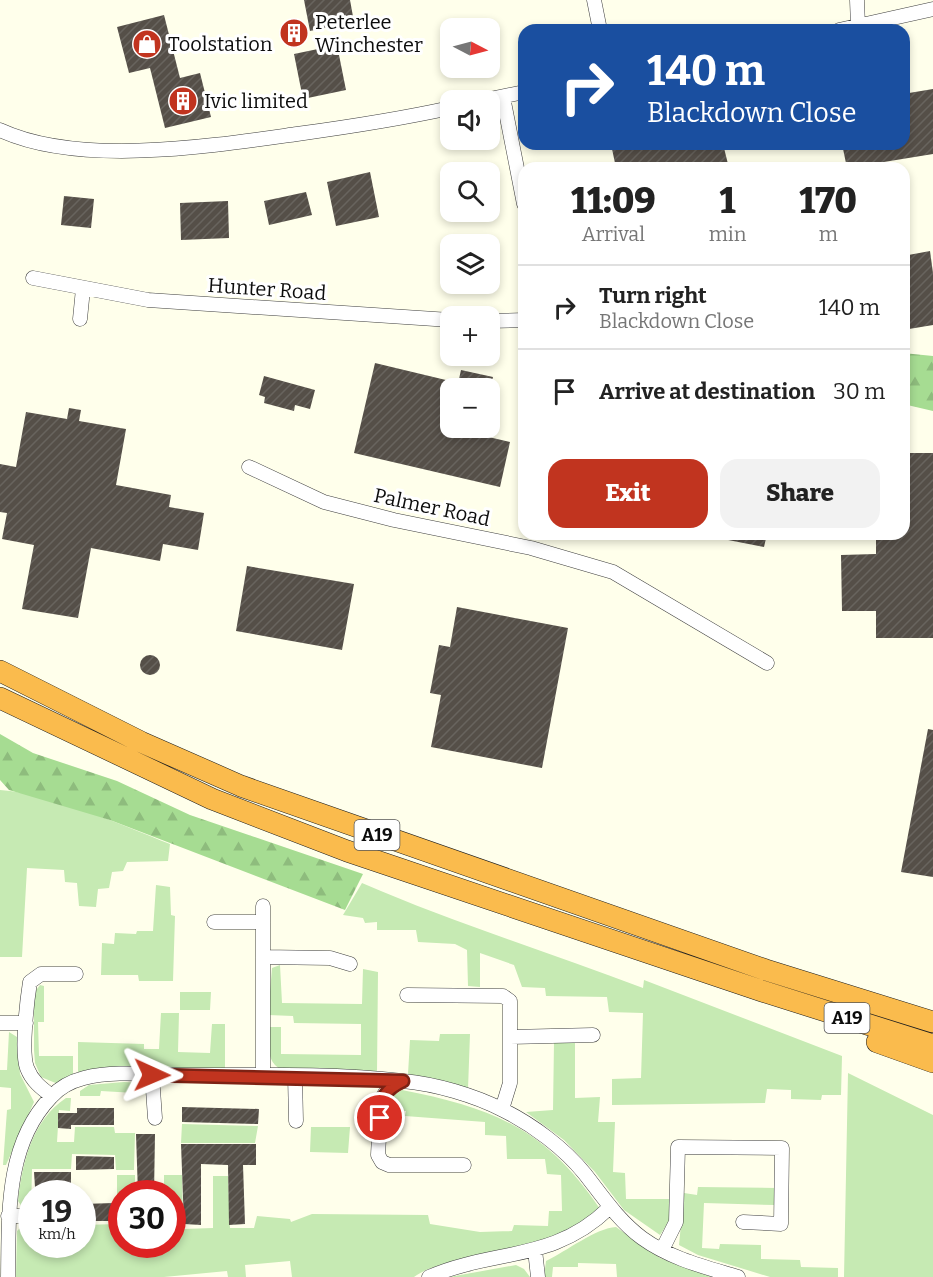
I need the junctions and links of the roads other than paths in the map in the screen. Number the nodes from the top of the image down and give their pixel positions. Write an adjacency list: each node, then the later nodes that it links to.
1 (594, 0): 4 (street)
2 (857, 0): 5 (street)
3 (933, 9): 6 (street)
4 (599, 24)
5 (858, 24)
6 (867, 24)
7 (518, 93): 8 (street)
8 (503, 97): 9 (street); 12 (street)
9 (500, 98)
10 (440, 110): 11 (street)
11 (0, 130)
12 (518, 173)
13 (33, 278): 14 (street, Hunter Road)
14 (83, 289): 15 (street, Hunter Road); 16 (street)
15 (440, 319)
16 (80, 320)
17 (518, 320): 18 (street)
18 (500, 321)
19 (249, 467): 21 (street, Palmer Road)
20 (533, 540): 21 (street)
21 (531, 548): 22 (street, Palmer Road)
22 (766, 663)
23 (0, 671): 30 (highway, A19)
24 (0, 698): 32 (highway, A19)
25 (263, 906): 27 (street)
26 (214, 922): 27 (street)
27 (263, 922): 28 (street)
28 (263, 957): 29 (street); 43 (street)
29 (350, 964)
30 (766, 970): 34 (highway); 35 (highway, A19)
31 (76, 974): 37 (street)
32 (762, 991): 40 (highway, A19); 41 (highway)
33 (407, 995): 39 (street)
34 (933, 1009)
35 (933, 1022)
36 (0, 1023): 37 (street)
37 (26, 1023): 46 (street)
38 (593, 1035): 39 (street)
39 (510, 1037): 47 (street)
40 (933, 1045)
41 (933, 1062)
42 (152, 1075): 43 (street); 46 (street); 48 (street)
43 (263, 1075): 44 (street)
44 (295, 1076): 45 (street); 49 (street)
45 (403, 1081): 47 (street); 50 (street)
46 (52, 1096): 51 (street)
47 (502, 1109): 52 (street)
48 (155, 1118)
49 (296, 1121)
50 (464, 1166)
51 (6, 1175): 53 (street)
52 (609, 1208): 56 (street); 57 (street)
53 (8, 1216): 54 (street); 58 (street)
54 (18, 1216)
55 (742, 1222): 57 (street)
56 (535, 1250): 59 (street); 60 (street)
57 (662, 1250): 61 (street)
58 (8, 1277)
59 (429, 1277)
60 (538, 1277)
61 (738, 1277)

